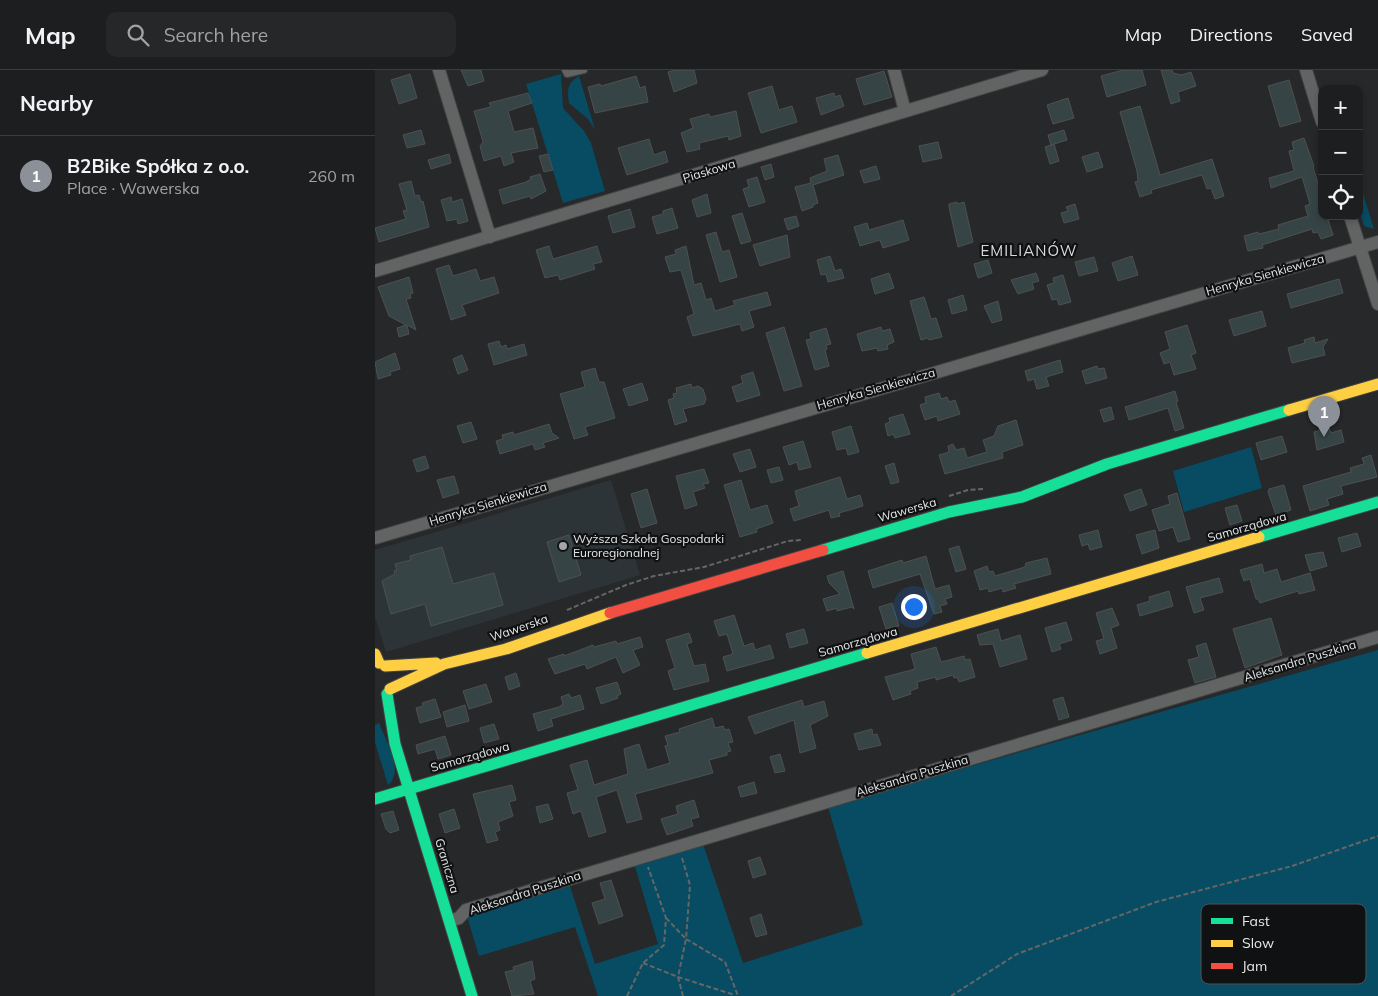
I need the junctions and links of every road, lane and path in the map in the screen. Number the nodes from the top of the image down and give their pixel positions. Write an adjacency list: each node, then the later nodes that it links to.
1 (439, 70): 10 (street)
2 (565, 70): 3 (lane)
3 (584, 70)
4 (894, 70): 8 (street)
5 (1042, 70): 8 (street, Piaskowa)
6 (1306, 70): 7 (street)
7 (1318, 109)
8 (905, 111): 10 (street, Piaskowa)
9 (1351, 220): 12 (street)
10 (490, 237): 13 (street, Piaskowa)
11 (1378, 242): 12 (street, Henryka Sienkiewicza)
12 (1359, 247): 14 (street); 17 (street, Henryka Sienkiewicza)
13 (375, 271)
14 (1378, 304)
15 (1378, 384): 20 (street, Wawerska)
16 (1378, 502): 25 (street, Samorządowa)
17 (375, 538)
18 (1378, 638): 28 (street, Aleksandra Puszkina)
19 (379, 661): 20 (street, Wawerska); 21 (street, Graniczna)
20 (444, 664): 21 (street, Wawerska)
21 (388, 691): 22 (street, Wawerska); 24 (street, Graniczna)
22 (375, 699)
23 (378, 712): 24 (street, Graniczna)
24 (395, 744): 25 (street, Graniczna)
25 (408, 789): 26 (street, Samorządowa); 31 (street, Graniczna)
26 (375, 799)
27 (1378, 836): 39 (path)
28 (679, 846): 29 (street, Aleksandra Puszkina); 32 (path)
29 (644, 856): 30 (path); 31 (street, Aleksandra Puszkina)
30 (666, 918): 32 (path); 33 (path)
31 (450, 921): 35 (street, Graniczna)
32 (686, 939): 34 (path); 38 (path)
33 (643, 962): 34 (path); 36 (path)
34 (678, 977): 37 (path); 38 (path)
35 (472, 996)
36 (627, 996)
37 (683, 996)
38 (737, 996)
39 (951, 996)

